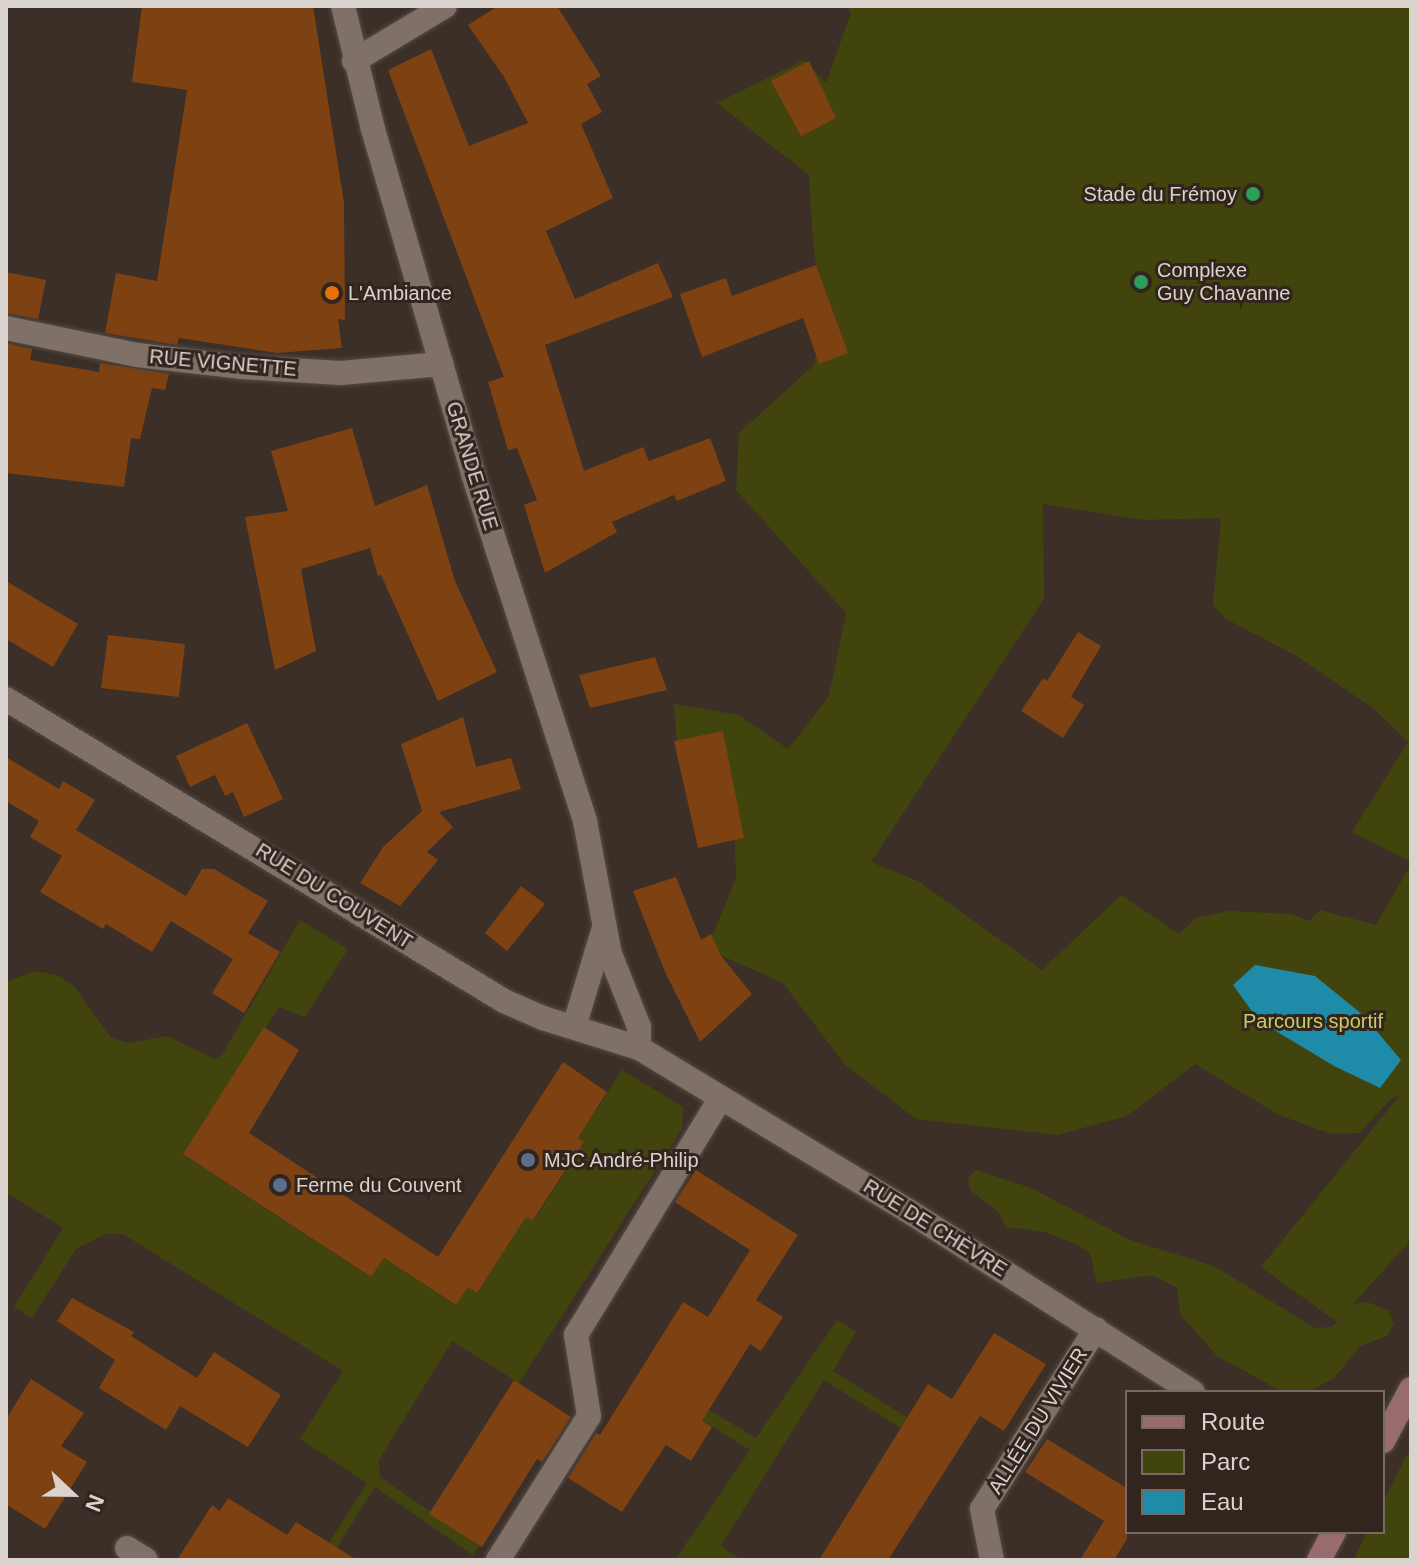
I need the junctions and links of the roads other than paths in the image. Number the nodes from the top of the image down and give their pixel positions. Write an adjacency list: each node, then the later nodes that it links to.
1 (343, 6): 3 (street, GRANDE RUE)
2 (445, 6): 3 (street)
3 (354, 61): 5 (street, GRANDE RUE)
4 (6, 328): 5 (street, RUE VIGNETTE)
5 (442, 364): 7 (street, GRANDE RUE)
6 (6, 699): 8 (street, RUE DU COUVENT)
7 (605, 925): 8 (street, GRANDE RUE); 9 (street, GRANDE RUE)
8 (574, 1027): 9 (street, RUE DU COUVENT)
9 (639, 1048): 10 (street, RUE DU COUVENT)
10 (673, 1070): 11 (street, RUE DE CHÈVRE)
11 (720, 1099): 12 (street, RUE DE CHÈVRE); 17 (street)
12 (1096, 1329): 14 (street, RUE DE CHÈVRE); 18 (street, ALLÉE DU VIVIER)
13 (1411, 1389): 15 (street)
14 (1190, 1390)
15 (1385, 1437)
16 (1333, 1534): 19 (street)
17 (498, 1560)
18 (992, 1560)
19 (1319, 1560)

